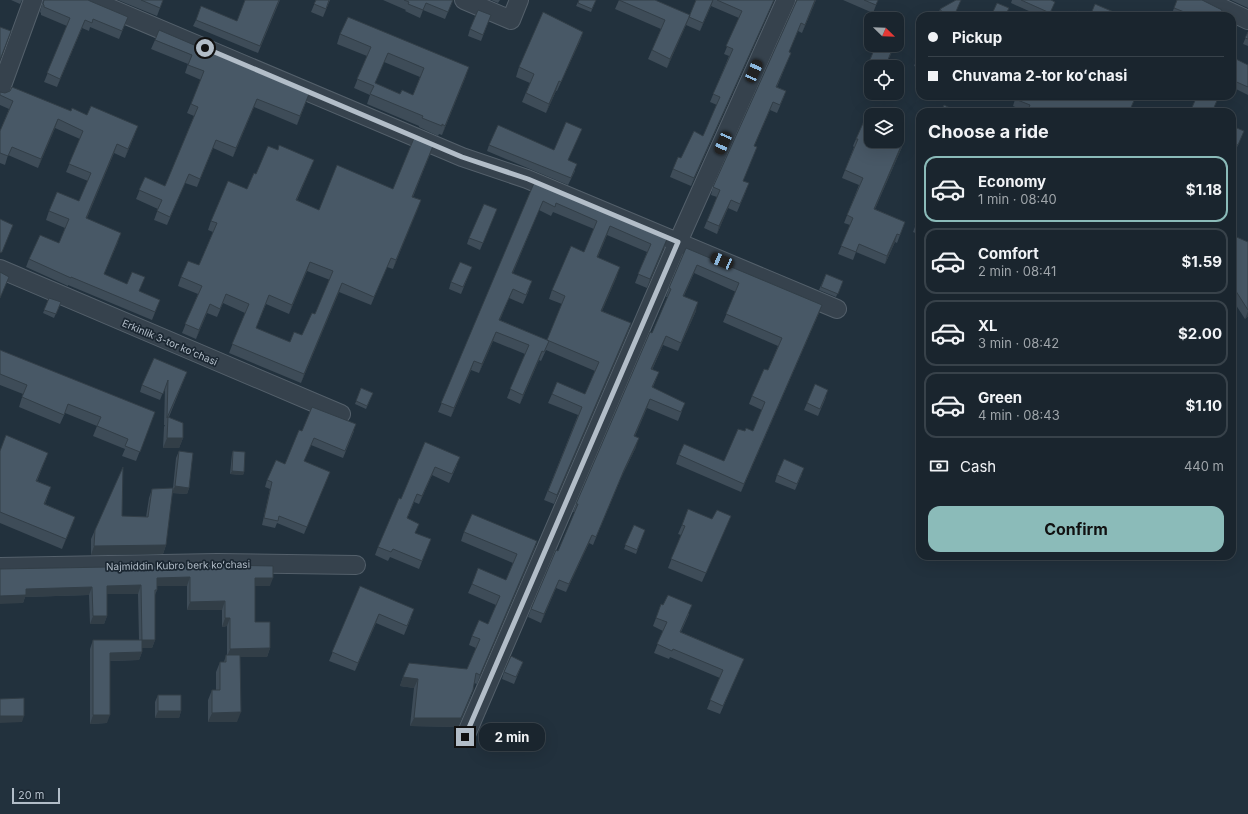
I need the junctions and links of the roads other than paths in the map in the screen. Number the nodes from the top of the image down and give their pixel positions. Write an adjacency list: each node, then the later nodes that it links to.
1 (33, 0): 10 (street)
2 (91, 0): 11 (street)
3 (464, 0): 4 (street)
4 (519, 0)
5 (786, 0): 11 (street)
6 (1206, 0): 7 (street)
7 (1231, 12)
8 (1236, 14): 9 (street)
9 (1248, 20)
10 (0, 91)
11 (678, 242): 13 (street); 17 (street)
12 (0, 269): 14 (street, Erkinlik 3-tor koʻchasi)
13 (837, 309)
14 (341, 414)
15 (356, 565): 16 (street, Najmiddin Kubro berk koʻchasi)
16 (0, 567)
17 (465, 737)

